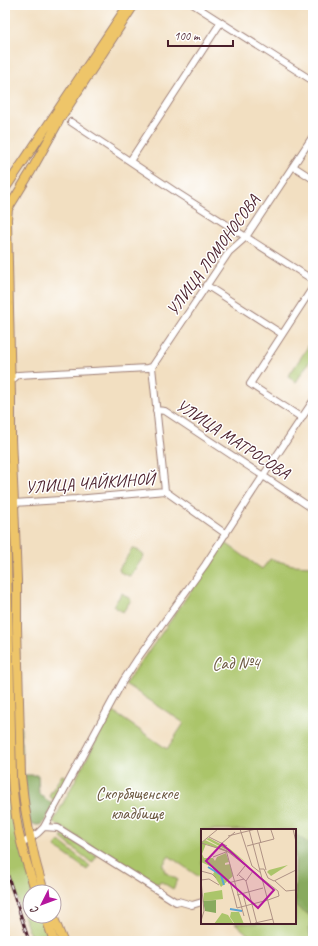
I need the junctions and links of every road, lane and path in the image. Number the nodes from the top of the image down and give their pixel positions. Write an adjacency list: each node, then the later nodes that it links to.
1 (128, 5): 11 (main road)
2 (134, 5): 6 (main road)
3 (194, 5): 4 (street)
4 (221, 22): 5 (street); 9 (street)
5 (313, 81)
6 (59, 121): 11 (main road); 14 (main road)
7 (71, 122): 9 (street)
8 (313, 136): 10 (street, УЛИЦА ЛОМОНОСОВА)
9 (130, 161): 15 (street)
10 (293, 166): 12 (street); 15 (street, УЛИЦА ЛОМОНОСОВА)
11 (23, 169): 13 (main road); 14 (main road)
12 (313, 179)
13 (5, 189)
14 (6, 208): 21 (main road)
15 (246, 237): 16 (street); 17 (street, УЛИЦА ЛОМОНОСОВА)
16 (313, 278)
17 (206, 285): 19 (street); 20 (street, УЛИЦА ЛОМОНОСОВА)
18 (313, 287): 19 (street)
19 (282, 334): 24 (street)
20 (152, 367): 21 (street); 23 (street)
21 (8, 381): 28 (main road)
22 (313, 401): 24 (street)
23 (156, 410): 26 (street, УЛИЦА МАТРОСОВА); 27 (street)
24 (302, 418): 26 (street)
25 (5, 475): 33 (main road)
26 (263, 476): 29 (street, УЛИЦА МАТРОСОВА); 30 (street)
27 (165, 491): 28 (street, УЛИЦА ЧАЙКИНОЙ); 30 (street, УЛИЦА ЧАЙКИНОЙ)
28 (14, 503): 32 (main road)
29 (313, 508)
30 (226, 534): 31 (street)
31 (44, 827): 32 (street); 36 (street)
32 (30, 838): 33 (street); 35 (main road)
33 (22, 844): 34 (main road)
34 (33, 884)
35 (42, 884)
36 (201, 902)
37 (47, 924): 41 (main road)
38 (56, 924): 42 (main road)
39 (5, 935): 40 (street)
40 (7, 941)
41 (54, 941)
42 (63, 941)

